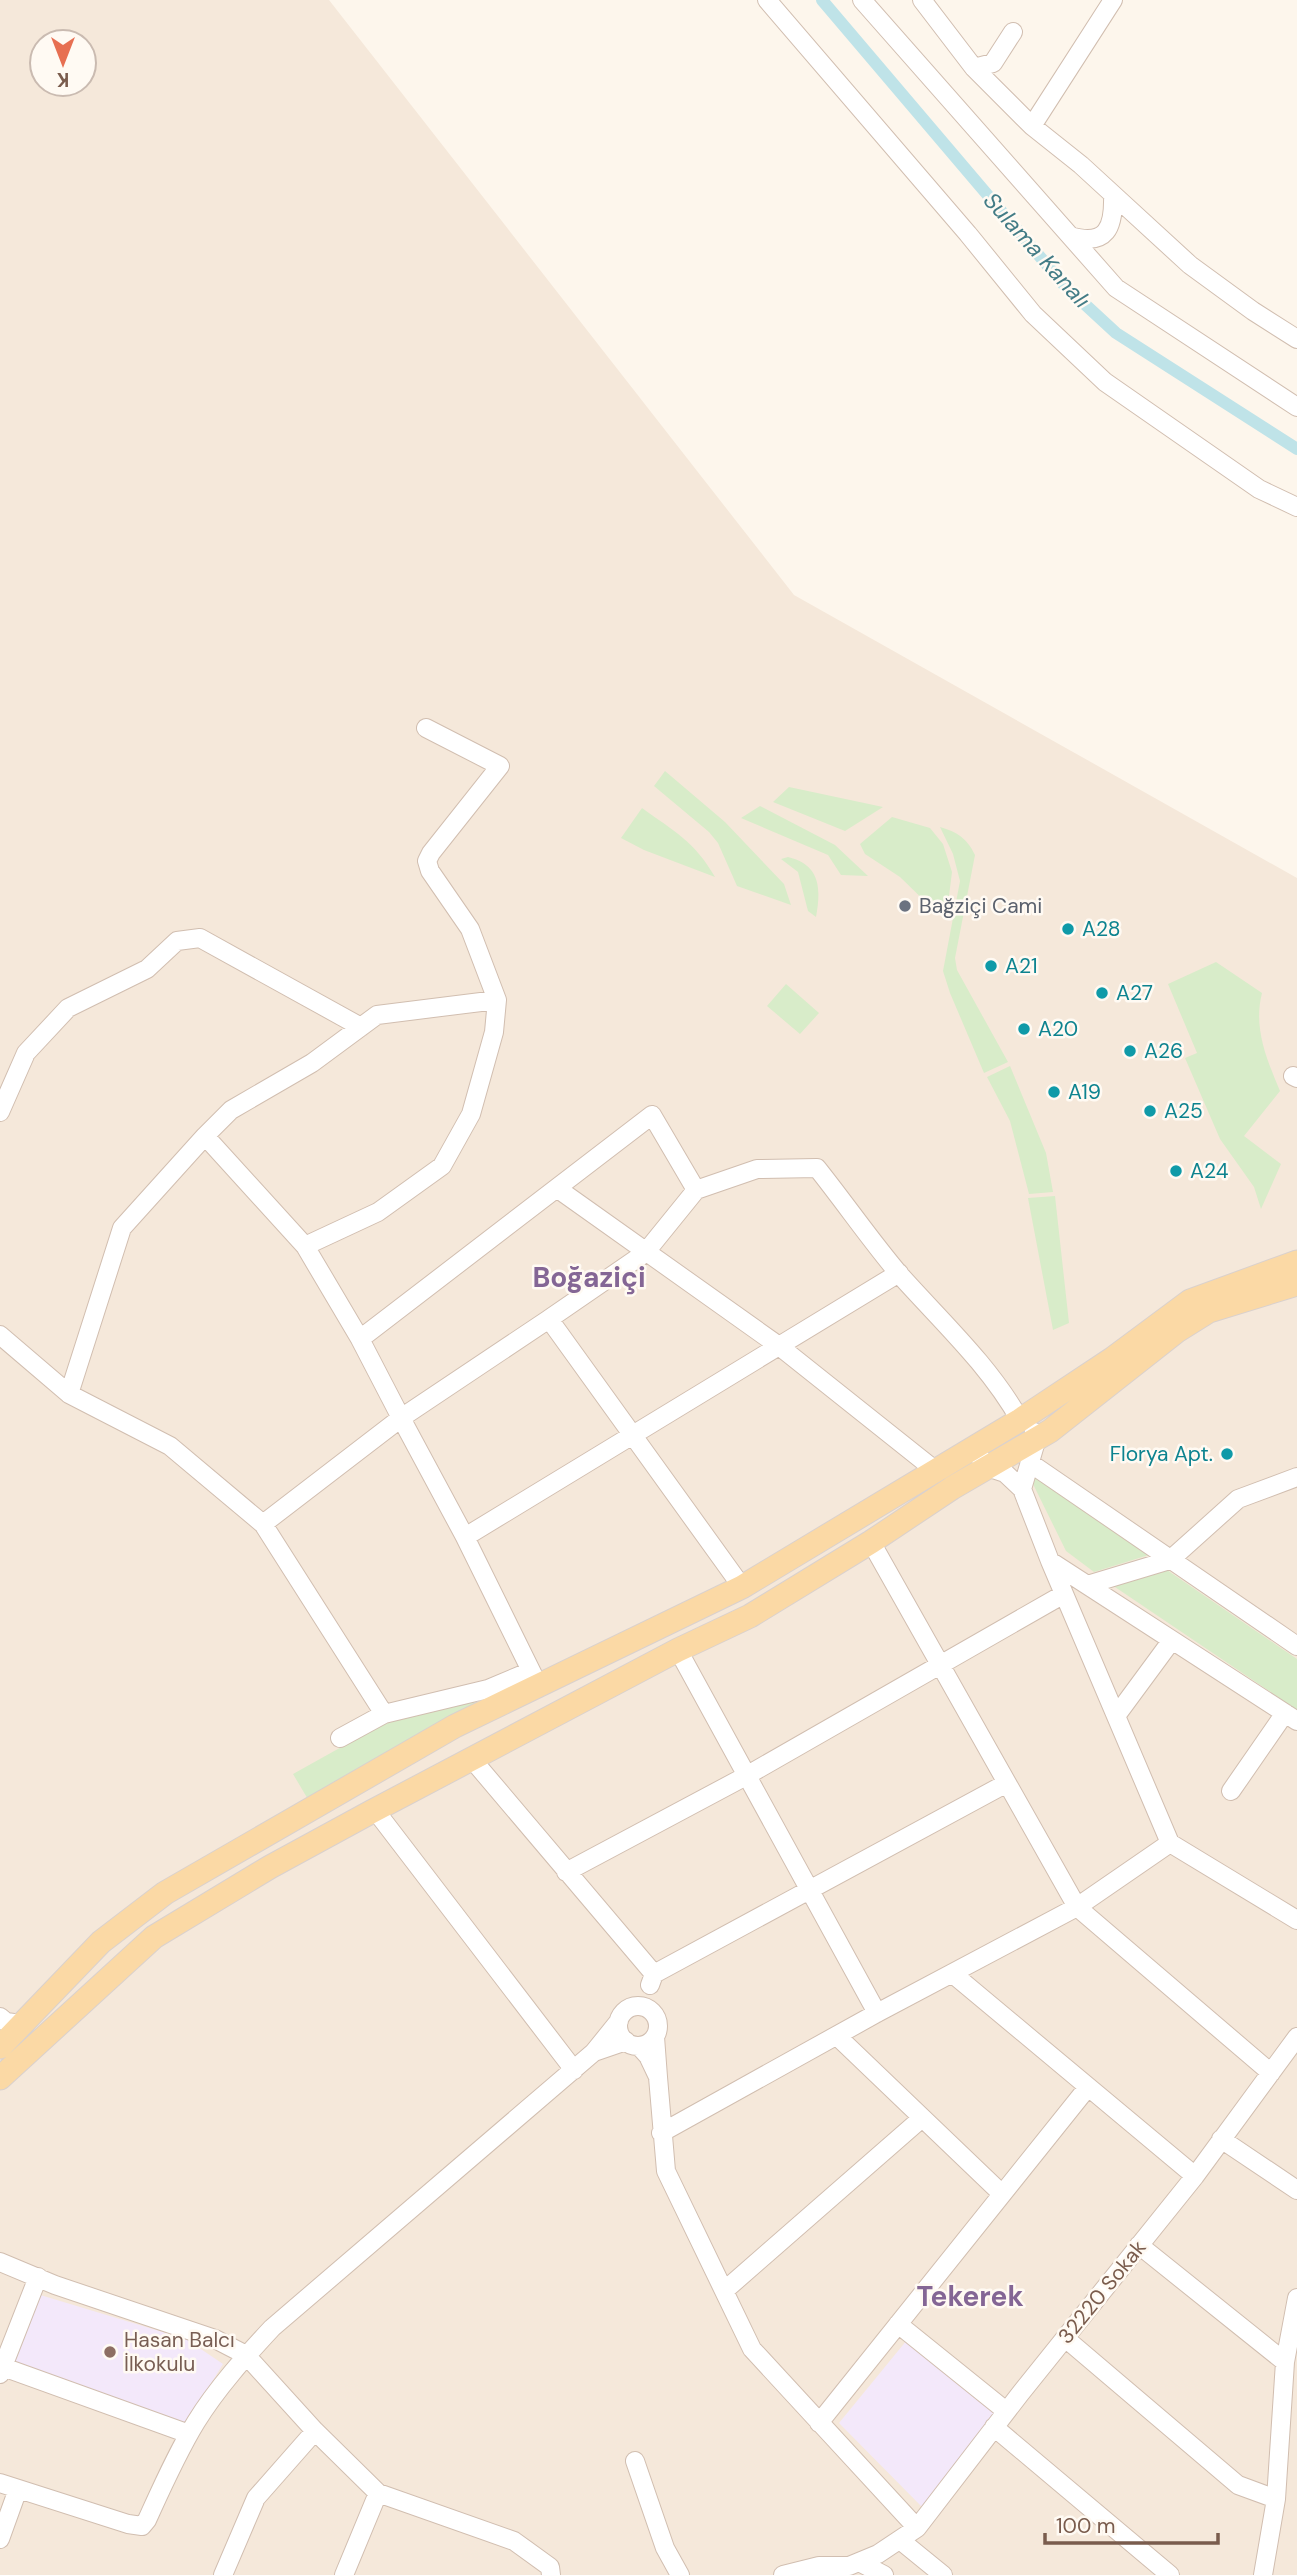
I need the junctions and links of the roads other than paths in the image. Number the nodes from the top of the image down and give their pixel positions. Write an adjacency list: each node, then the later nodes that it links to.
1 (863, 0): 9 (street)
2 (922, 0): 6 (street)
3 (1114, 0): 7 (street)
4 (769, 1): 12 (street)
5 (1013, 32): 6 (street)
6 (974, 68): 7 (street)
7 (1032, 126): 8 (street)
8 (1113, 195): 9 (street); 10 (street)
9 (1070, 236): 11 (street)
10 (1297, 339)
11 (1297, 407)
12 (1297, 507)
13 (426, 728): 14 (street)
14 (497, 1000): 15 (street); 20 (street)
15 (361, 1027): 16 (street); 17 (street)
16 (0, 1112)
17 (205, 1136): 20 (street); 29 (street)
18 (558, 1189): 19 (street); 21 (street); 27 (street)
19 (696, 1190): 21 (street); 23 (street)
20 (305, 1246): 27 (street)
21 (645, 1252): 25 (street); 28 (street)
22 (1297, 1262): 31 (main road)
23 (899, 1273): 28 (street); 31 (street)
24 (1297, 1284): 33 (main road)
25 (549, 1319): 30 (street); 32 (street)
26 (0, 1335): 29 (street)
27 (360, 1339): 30 (street)
28 (779, 1346): 32 (street); 36 (street)
29 (69, 1394): 39 (street)
30 (401, 1418): 39 (street); 40 (street)
31 (1022, 1419): 33 (street); 34 (main road)
32 (633, 1434): 40 (street); 45 (street)
33 (1037, 1438): 34 (main road); 35 (street)
34 (981, 1458): 36 (main road); 38 (street); 41 (main road)
35 (1030, 1463): 38 (street); 42 (street)
36 (936, 1471): 45 (main road)
37 (1297, 1477): 42 (street)
38 (1022, 1489): 43 (street)
39 (263, 1524): 52 (street)
40 (465, 1537): 51 (street)
41 (872, 1542): 49 (main road); 50 (street)
42 (1170, 1560): 44 (street); 48 (street)
43 (1050, 1561): 44 (street); 46 (street)
44 (1087, 1585): 47 (street)
45 (743, 1587): 51 (main road)
46 (1064, 1594): 50 (street); 53 (street)
47 (1172, 1640): 53 (street); 54 (street)
48 (1297, 1646)
49 (678, 1650): 56 (main road); 57 (street)
50 (940, 1665): 57 (street); 58 (street)
51 (535, 1679): 52 (street); 71 (main road)
52 (384, 1714): 55 (street)
53 (1116, 1716): 61 (street)
54 (1291, 1717): 59 (street)
55 (340, 1738)
56 (471, 1758): 60 (main road); 62 (street)
57 (746, 1776): 62 (street); 63 (street)
58 (1007, 1783): 63 (street); 64 (street)
59 (1231, 1791)
60 (375, 1810): 79 (street); 82 (main road)
61 (1170, 1843): 64 (street); 65 (street)
62 (566, 1872): 67 (street)
63 (808, 1889): 67 (street); 69 (street)
64 (1077, 1907): 66 (street); 80 (street)
65 (1297, 1920)
66 (953, 1974): 69 (street); 83 (street)
67 (652, 1980): 68 (street); 70 (street)
68 (633, 2008): 70 (street); 72 (street)
69 (877, 2013): 73 (street)
70 (656, 2016): 74 (street)
71 (11, 2021): 76 (main road)
72 (620, 2021): 75 (street); 78 (street)
73 (837, 2036): 84 (street); 85 (street)
74 (655, 2037): 75 (street); 81 (street)
75 (632, 2043): 78 (street); 81 (street)
76 (0, 2047)
77 (1294, 2048): 80 (street, 32220 Sokak)
78 (594, 2052): 79 (street)
79 (574, 2070): 97 (street)
80 (1271, 2073): 86 (street, 32220 Sokak)
81 (658, 2077): 85 (street)
82 (0, 2078)
83 (1088, 2087): 87 (street); 89 (street)
84 (922, 2118): 89 (street); 93 (street)
85 (661, 2133): 93 (street)
86 (1221, 2139): 87 (street, 32220 Sokak); 88 (street)
87 (1195, 2176): 90 (street, 32220 Sokak)
88 (1297, 2190)
89 (1002, 2194): 95 (street)
90 (1139, 2245): 96 (street, 32220 Sokak); 98 (street)
91 (0, 2262): 92 (street)
92 (38, 2277): 97 (street); 99 (street)
93 (724, 2291): 101 (street)
94 (1297, 2298): 98 (street)
95 (898, 2324): 100 (street); 101 (street)
96 (1065, 2338): 100 (street, 32220 Sokak); 109 (street)
97 (246, 2355): 103 (street); 104 (street)
98 (1285, 2362): 109 (street)
99 (1, 2371): 104 (street)
100 (1006, 2411): 102 (street, 32220 Sokak)
101 (819, 2423): 110 (street)
102 (994, 2427): 110 (street, 32220 Sokak); 121 (street)
103 (315, 2431): 108 (street); 114 (street)
104 (190, 2434): 107 (street)
105 (635, 2461): 117 (street)
106 (0, 2483): 107 (street)
107 (18, 2489): 111 (street)
108 (378, 2493): 115 (street); 116 (street)
109 (1276, 2499): 122 (street)
110 (917, 2528): 112 (street, 32220 Sokak)
111 (0, 2539)
112 (900, 2540): 113 (street, 32220 Sokak); 120 (street)
113 (859, 2562): 118 (street); 119 (street)
114 (223, 2575)
115 (344, 2575)
116 (551, 2575)
117 (680, 2575)
118 (783, 2575)
119 (884, 2575)
120 (943, 2575)
121 (1170, 2575)
122 (1263, 2575)

